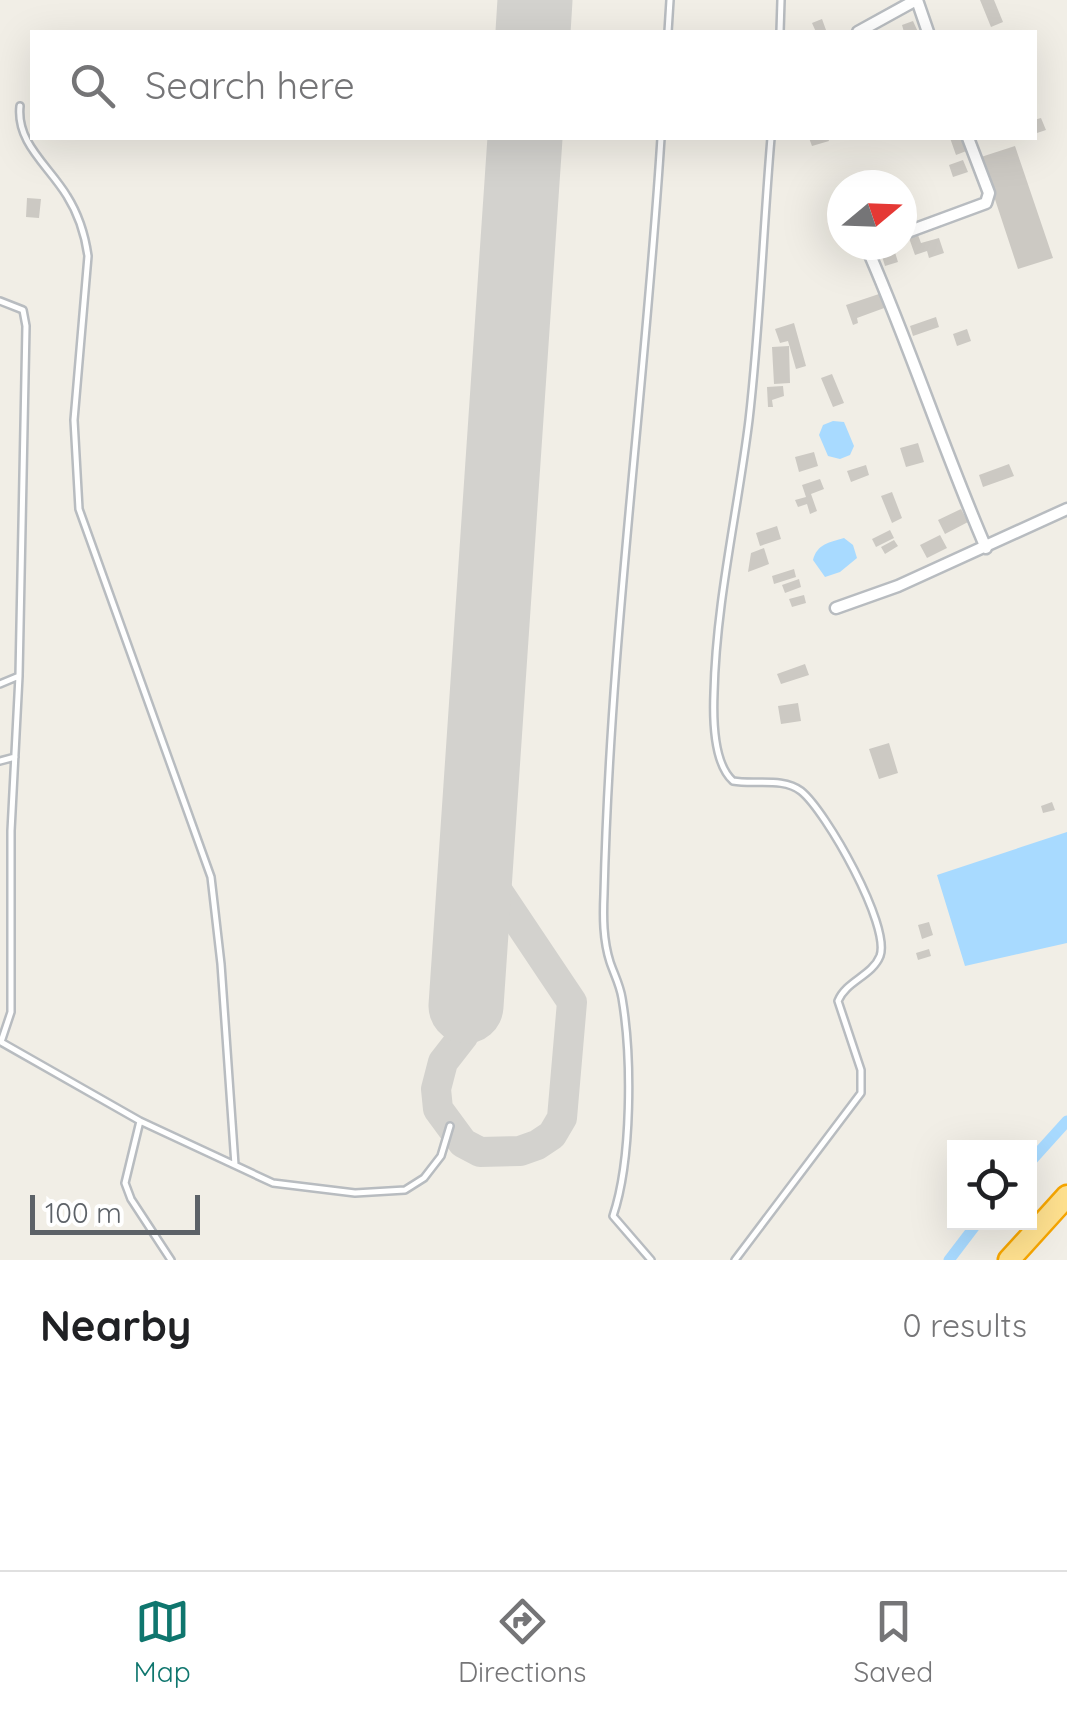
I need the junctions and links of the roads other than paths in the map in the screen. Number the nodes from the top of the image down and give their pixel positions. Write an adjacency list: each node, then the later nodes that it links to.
1 (670, 0): 4 (lane)
2 (782, 0): 5 (lane)
3 (916, 0): 6 (street); 7 (street)
4 (668, 30)
5 (780, 30)
6 (862, 30)
7 (927, 30)
8 (20, 106): 25 (lane)
9 (661, 140): 28 (lane)
10 (771, 140): 29 (lane)
11 (969, 140): 12 (street)
12 (917, 228)
13 (872, 260): 16 (street)
14 (0, 301): 18 (lane)
15 (1067, 509): 16 (street)
16 (986, 548): 17 (street)
17 (836, 608)
18 (19, 676): 19 (lane); 20 (lane)
19 (0, 684)
20 (14, 757): 21 (lane); 22 (lane)
21 (0, 761)
22 (0, 1042): 23 (lane)
23 (140, 1121): 25 (lane); 27 (lane)
24 (450, 1126): 25 (lane)
25 (234, 1165)
26 (1067, 1196): 30 (highway)
27 (171, 1260)
28 (650, 1260)
29 (736, 1260)
30 (1009, 1260)

